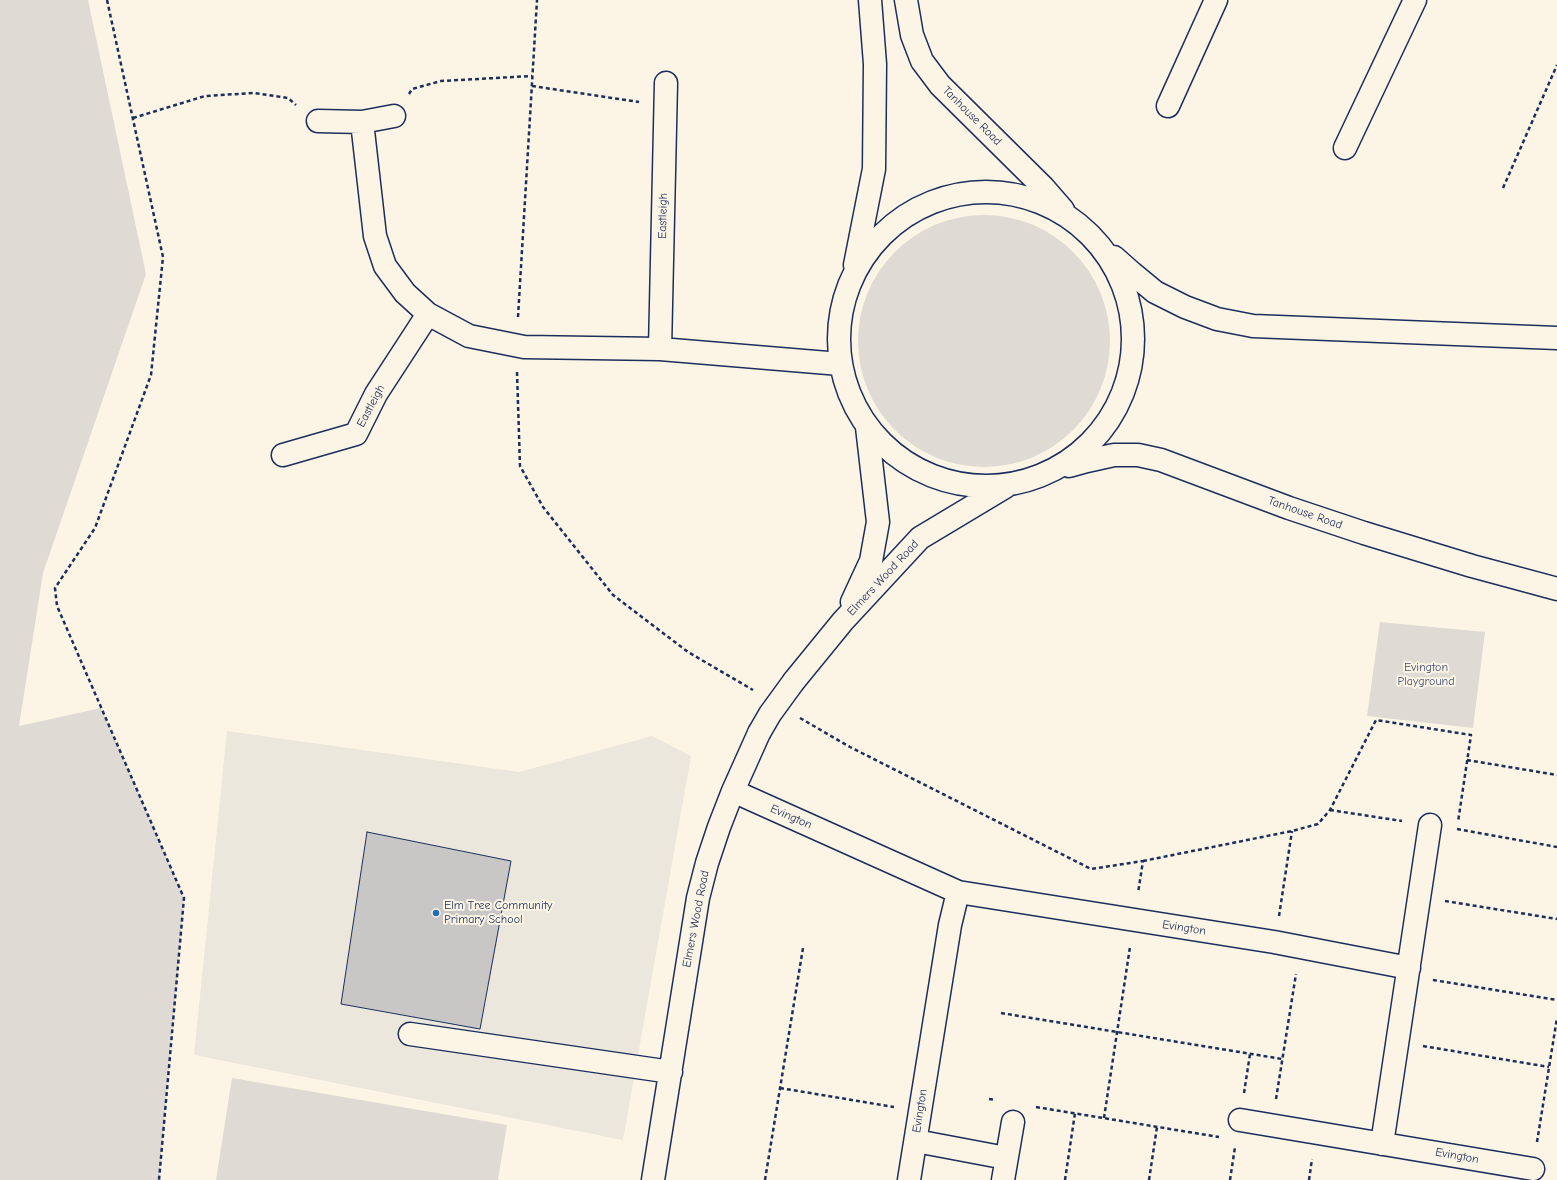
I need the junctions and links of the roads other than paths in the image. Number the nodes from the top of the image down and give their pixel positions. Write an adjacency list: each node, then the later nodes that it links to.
1 (870, 0): 13 (street)
2 (906, 0): 11 (street, Tanhouse Road)
3 (1216, 0): 6 (street)
4 (1415, 0): 10 (street)
5 (666, 83): 16 (street, Eastleigh)
6 (1168, 106)
7 (394, 116): 9 (street)
8 (318, 121): 9 (street)
9 (362, 122): 14 (street)
10 (1345, 148)
11 (1068, 215): 12 (street); 13 (street)
12 (1089, 232): 15 (street); 20 (street)
13 (854, 272): 17 (street)
14 (428, 314): 16 (street); 19 (street, Eastleigh)
15 (1557, 338)
16 (660, 349): 17 (street)
17 (840, 364): 18 (street)
18 (867, 428): 21 (street); 23 (street, Elmers Wood Road)
19 (283, 455)
20 (1054, 471): 21 (street, Tanhouse Road); 22 (street, Tanhouse Road)
21 (1006, 486): 23 (street, Elmers Wood Road)
22 (1557, 588)
23 (843, 621): 24 (street, Elmers Wood Road, bridge)
24 (733, 791): 26 (street, Evington); 29 (street, Elmers Wood Road)
25 (1430, 825): 27 (street)
26 (958, 892): 27 (street, Evington); 32 (street, Evington)
27 (1408, 971): 33 (street)
28 (410, 1034): 29 (street)
29 (671, 1072): 36 (street, Elmers Wood Road)
30 (1240, 1120): 33 (street, Evington)
31 (1012, 1122): 34 (street)
32 (916, 1141): 34 (street, Evington); 37 (street, Evington)
33 (1382, 1144): 35 (street, Evington)
34 (1006, 1158): 38 (street)
35 (1533, 1169)
36 (653, 1180)
37 (909, 1180)
38 (1002, 1180)

